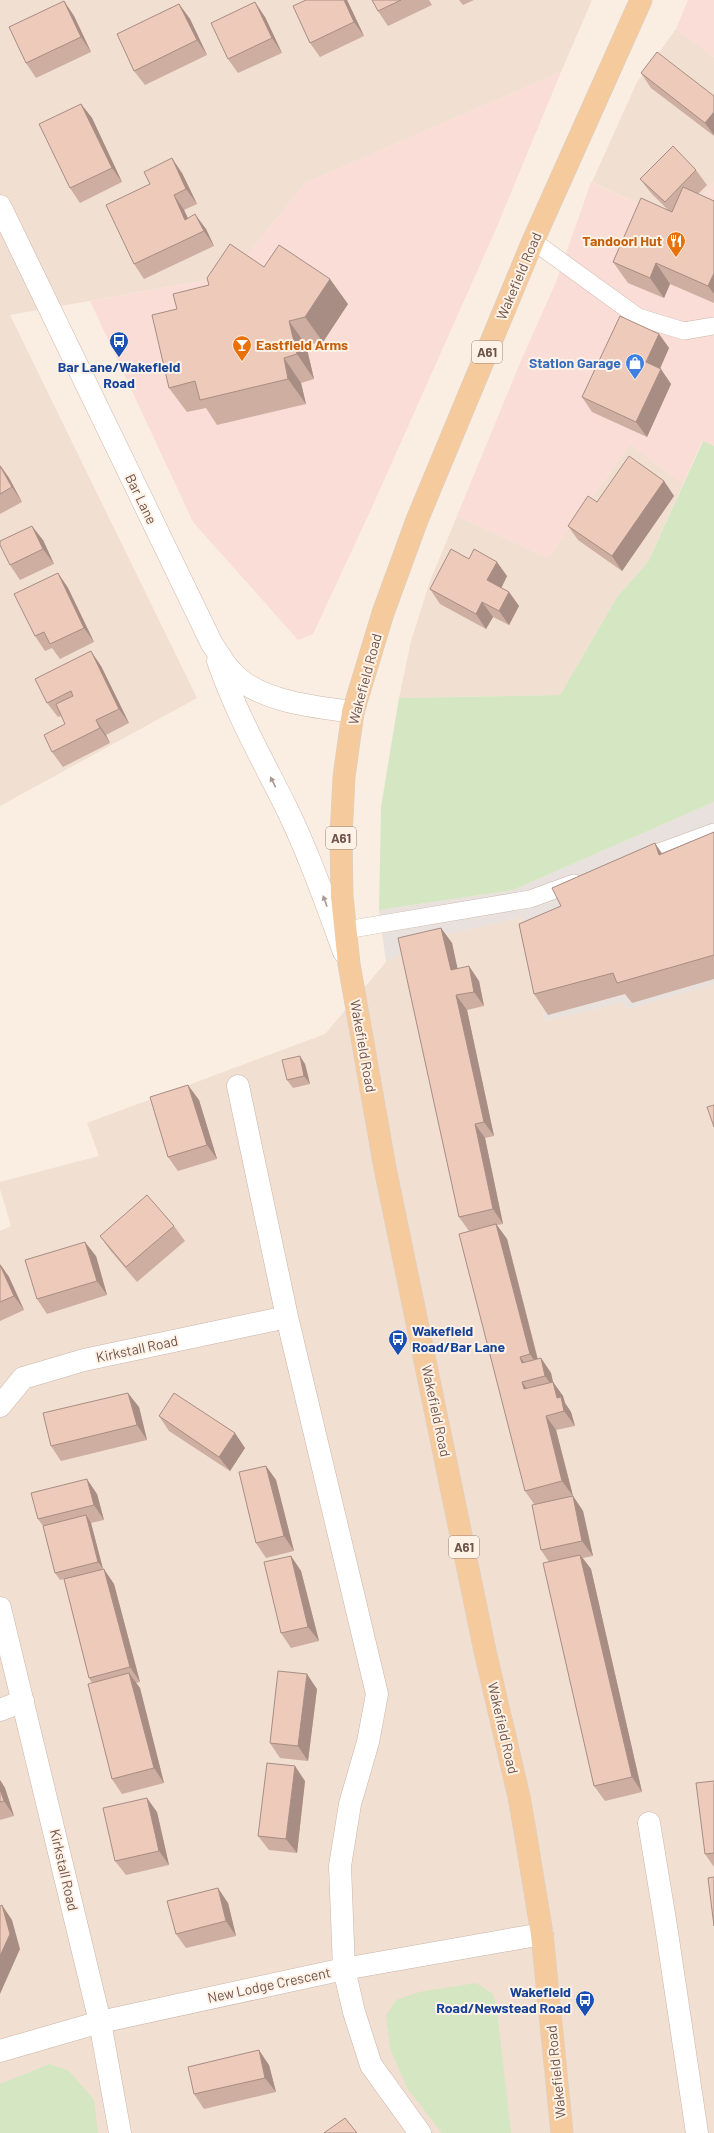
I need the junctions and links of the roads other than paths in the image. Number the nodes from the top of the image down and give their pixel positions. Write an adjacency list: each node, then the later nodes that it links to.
1 (641, 0): 3 (main road, Wakefield Road / A61)
2 (0, 206): 5 (street, Bar Lane)
3 (533, 241): 4 (lane); 6 (main road, Wakefield Road / A61)
4 (714, 326)
5 (212, 644): 6 (street, Bar Lane); 11 (street, one-way to 5)
6 (353, 712): 10 (main road, Wakefield Road / A61)
7 (714, 832): 8 (lane)
8 (626, 864)
9 (589, 878): 10 (lane)
10 (346, 930): 11 (main road, Wakefield Road / A61)
11 (349, 964): 19 (main road, Wakefield Road / A61)
12 (238, 1086): 13 (street)
13 (287, 1317): 14 (street, Kirkstall Road); 20 (street)
14 (0, 1406)
15 (0, 1608): 16 (street, Kirkstall Road)
16 (23, 1701): 17 (street); 21 (street, Kirkstall Road)
17 (0, 1710)
18 (649, 1823): 26 (street)
19 (542, 1934): 20 (street, New Lodge Crescent); 25 (main road, Wakefield Road / A61)
20 (344, 1969): 21 (street, New Lodge Crescent); 24 (street)
21 (100, 2022): 22 (street, New Lodge Crescent); 23 (street, Kirkstall Road)
22 (0, 2051)
23 (120, 2133)
24 (420, 2133)
25 (562, 2133)
26 (697, 2133)

